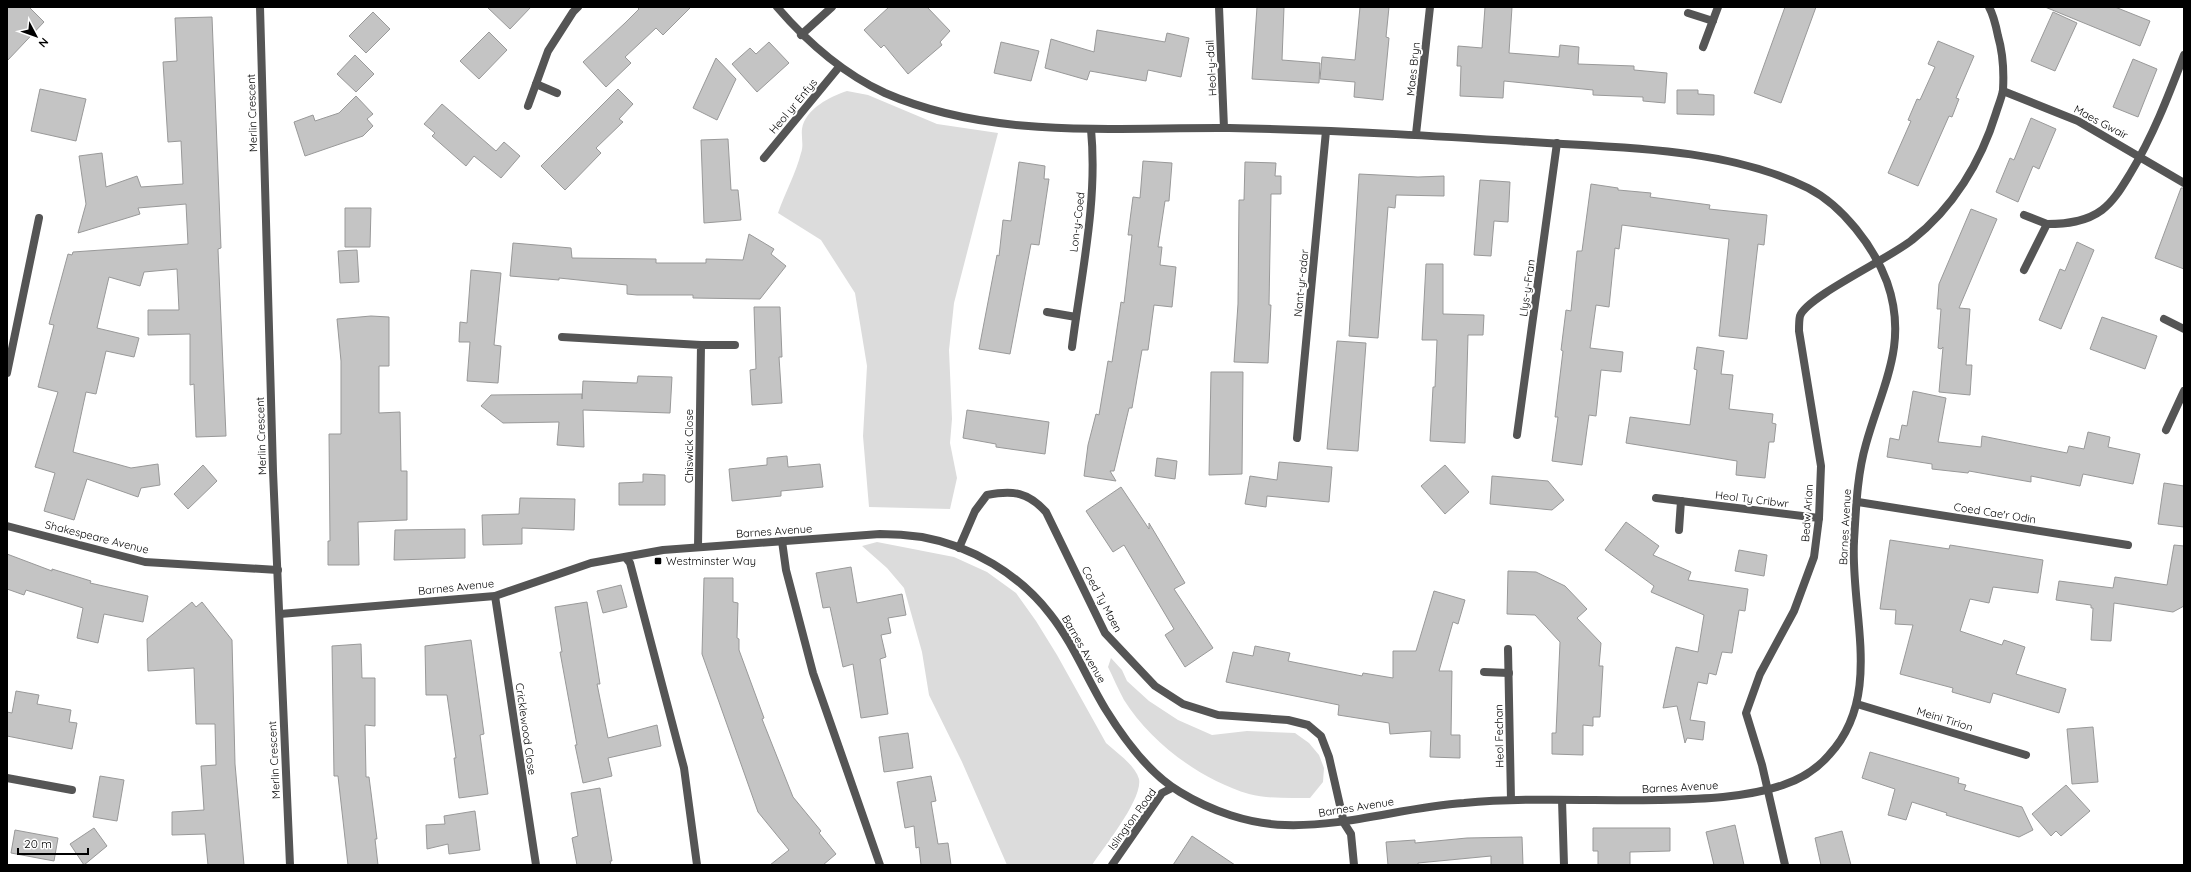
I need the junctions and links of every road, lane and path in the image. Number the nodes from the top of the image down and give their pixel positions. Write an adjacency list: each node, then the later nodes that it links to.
1 (260, 7): 56 (street, Merlin Crescent)
2 (578, 7): 15 (street)
3 (777, 7): 11 (street, Barnes Avenue)
4 (832, 7): 11 (street)
5 (1219, 7): 19 (street, Heol-y-dail)
6 (1430, 7): 22 (street, Maes Bryn)
7 (1718, 7): 10 (street)
8 (1993, 9): 16 (street, Bedw Arian)
9 (1688, 13): 10 (street)
10 (1713, 21): 12 (street)
11 (801, 35): 14 (street, Barnes Avenue)
12 (1703, 47)
13 (2184, 55): 24 (street)
14 (838, 67): 20 (street, Barnes Avenue); 25 (street, Heol yr Enfys)
15 (536, 84): 17 (street); 18 (street)
16 (2003, 91): 24 (street, Maes Gwair); 30 (street, Bedw Arian)
17 (557, 93)
18 (528, 106)
19 (1224, 128): 20 (street, Barnes Avenue); 21 (street, Barnes Avenue)
20 (1091, 129): 33 (street, Lon-y-Coed)
21 (1326, 131): 22 (street, Barnes Avenue); 44 (street, Nant-yr-adar)
22 (1416, 134): 23 (street, Barnes Avenue)
23 (1557, 143): 30 (street, Barnes Avenue); 43 (street, Llys-y-Fran)
24 (2140, 156): 26 (street, Maes Gwair); 29 (street)
25 (764, 158)
26 (2184, 183)
27 (2024, 214): 29 (street)
28 (39, 218): 40 (street)
29 (2047, 224): 31 (street)
30 (1876, 262): 47 (street, Barnes Avenue); 48 (street, Bedw Arian)
31 (2024, 270)
32 (1047, 312): 33 (street)
33 (1076, 317): 39 (street, Lon-y-Coed)
34 (2164, 319): 35 (street)
35 (2184, 329)
36 (562, 337): 37 (street)
37 (701, 345): 38 (street); 53 (street, Chiswick Close)
38 (735, 345)
39 (1072, 347)
40 (7, 373)
41 (2184, 391): 42 (street)
42 (2166, 430)
43 (1517, 435)
44 (1297, 438)
45 (1656, 498): 46 (street, Heol Ty Cribwr)
46 (1681, 501): 48 (street, Heol Ty Cribwr); 50 (street)
47 (1858, 502): 52 (street, Coed Cae'r Odin); 62 (street, Barnes Avenue)
48 (1819, 518): 67 (street, Bedw Arian)
49 (7, 526): 56 (street, Shakespeare Avenue)
50 (1679, 530)
51 (782, 541): 53 (street, Barnes Avenue); 54 (street, Barnes Avenue); 74 (street)
52 (2128, 546)
53 (698, 547): 55 (street, Barnes Avenue)
54 (960, 548): 65 (street, Barnes Avenue); 70 (street, Coed Ty Maen)
55 (626, 558): 57 (street, Barnes Avenue); 73 (street)
56 (278, 570): 58 (street, Merlin Crescent)
57 (495, 596): 58 (street, Barnes Avenue); 72 (street, Cricklewood Close)
58 (280, 614): 71 (street, Merlin Crescent)
59 (1508, 649): 61 (street, Heol Fechan)
60 (1484, 672): 61 (street)
61 (1508, 672): 68 (street, Heol Fechan)
62 (1858, 704): 63 (street, Meini Tirion); 67 (street, Barnes Avenue)
63 (2026, 755)
64 (7, 778): 66 (street)
65 (1172, 788): 70 (street, Barnes Avenue); 75 (street, Islington Road)
66 (72, 790)
67 (1767, 790): 69 (street, Barnes Avenue); 78 (street, Bedw Arian)
68 (1511, 800): 69 (street, Barnes Avenue); 70 (street, Barnes Avenue)
69 (1562, 800): 77 (street)
70 (1344, 822): 76 (street)
71 (290, 865)
72 (536, 865)
73 (697, 865)
74 (880, 865)
75 (1112, 865)
76 (1354, 865)
77 (1564, 865)
78 (1785, 865)

